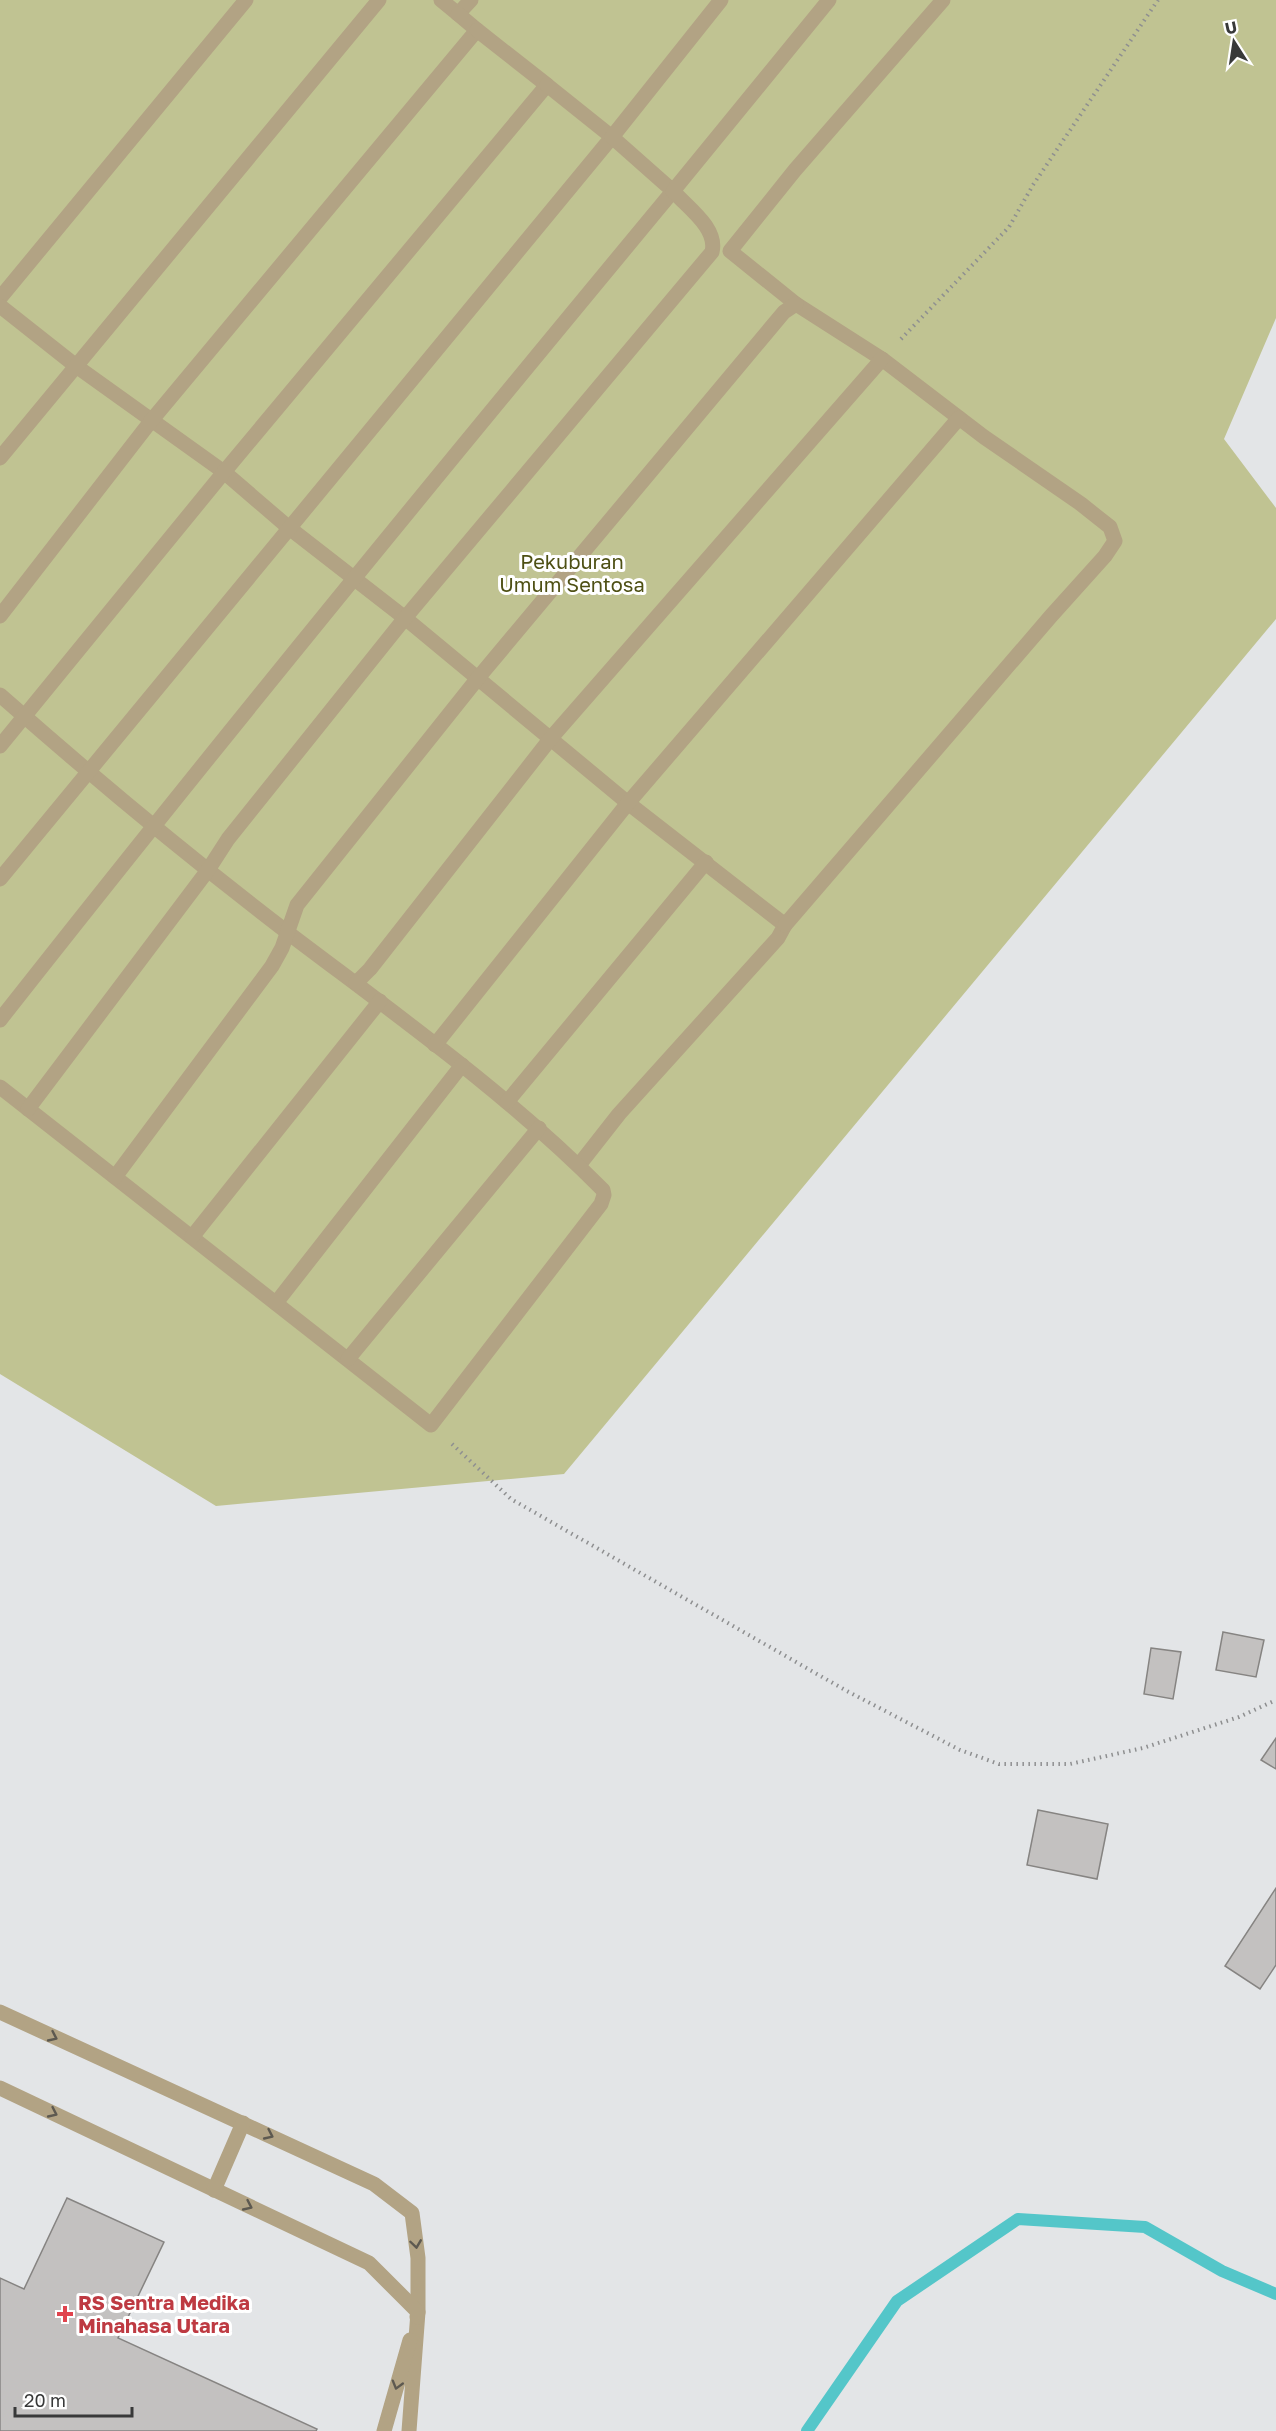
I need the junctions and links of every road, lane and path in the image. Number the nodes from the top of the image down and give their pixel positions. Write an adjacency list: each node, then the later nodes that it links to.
1 (246, 0): 16 (lane)
2 (379, 0): 20 (lane)
3 (441, 0): 9 (lane)
4 (471, 0): 9 (lane)
5 (722, 0): 12 (lane)
6 (830, 0): 13 (lane)
7 (944, 0): 15 (lane)
8 (1158, 0): 19 (path)
9 (458, 14): 10 (lane)
10 (477, 30): 11 (lane); 22 (lane)
11 (547, 85): 12 (lane); 24 (lane)
12 (612, 137): 13 (lane); 25 (lane)
13 (673, 191): 14 (lane); 26 (lane)
14 (713, 241): 15 (lane); 28 (lane)
15 (730, 251): 17 (lane)
16 (0, 298)
17 (796, 304): 19 (lane); 29 (lane)
18 (0, 306): 20 (lane)
19 (882, 359): 21 (lane); 32 (lane)
20 (76, 366): 22 (lane); 23 (lane)
21 (959, 418): 35 (lane); 40 (lane)
22 (151, 421): 24 (lane); 27 (lane)
23 (0, 458)
24 (224, 472): 25 (lane); 31 (lane)
25 (288, 527): 26 (lane); 34 (lane)
26 (353, 578): 28 (lane); 36 (lane)
27 (0, 616)
28 (405, 618): 29 (lane); 38 (lane)
29 (478, 678): 32 (lane); 41 (lane)
30 (0, 695): 31 (lane)
31 (24, 717): 33 (lane); 34 (lane)
32 (551, 738): 35 (lane); 42 (lane)
33 (0, 746)
34 (88, 771): 36 (lane); 39 (lane)
35 (628, 803): 37 (lane); 45 (lane)
36 (153, 826): 38 (lane); 44 (lane)
37 (706, 862): 40 (lane); 48 (lane)
38 (208, 870): 41 (lane); 49 (lane)
39 (0, 879)
40 (785, 925): 51 (lane)
41 (288, 932): 42 (lane); 52 (lane)
42 (356, 983): 43 (lane)
43 (380, 1001): 45 (lane); 53 (lane)
44 (0, 1020)
45 (435, 1045): 46 (lane)
46 (462, 1065): 48 (lane); 54 (lane)
47 (0, 1087): 49 (lane)
48 (507, 1102): 50 (lane)
49 (28, 1109): 52 (lane)
50 (539, 1128): 51 (lane); 55 (lane)
51 (579, 1165): 56 (lane)
52 (115, 1177): 53 (lane)
53 (192, 1237): 54 (lane)
54 (276, 1303): 55 (lane)
55 (348, 1359): 56 (lane)
56 (431, 1425): 57 (path)
57 (1276, 1700)
58 (0, 2012): 60 (lane, one-way to 60)
59 (0, 2088): 61 (lane, one-way to 61)
60 (243, 2123): 61 (lane); 62 (lane, one-way to 62)
61 (214, 2190): 62 (lane, one-way to 62)
62 (418, 2312): 63 (lane, one-way to 63); 64 (lane)
63 (384, 2431)
64 (410, 2431)

